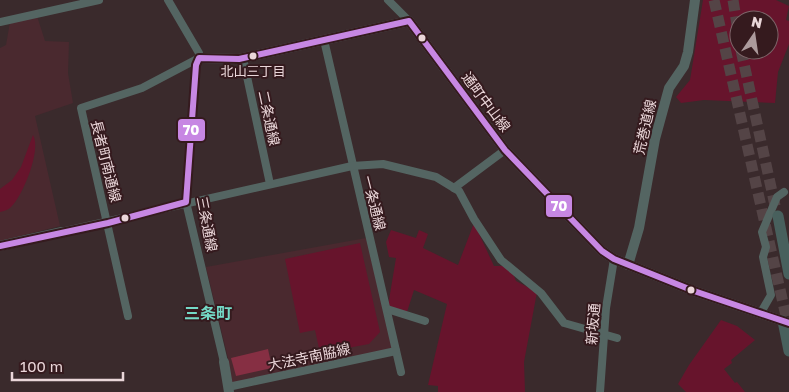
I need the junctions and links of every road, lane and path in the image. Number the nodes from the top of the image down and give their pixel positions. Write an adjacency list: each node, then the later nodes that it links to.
1 (99, 0): 6 (street)
2 (168, 0): 8 (street)
3 (388, 0): 5 (street)
4 (695, 0): 21 (street, 荒巻道線)
5 (409, 21): 7 (street); 10 (street, 通町中山線)
6 (0, 22)
7 (324, 40): 9 (street); 11 (street, 一条通線)
8 (199, 58): 9 (street); 15 (street, 三条通線); 17 (street, 長者町南通線)
9 (243, 58): 12 (street, 二条通線)
10 (505, 150): 13 (street); 20 (street, 通町中山線)
11 (352, 166): 12 (street); 13 (street); 23 (street, 一条通線)
12 (270, 184): 15 (street)
13 (454, 188): 28 (street)
14 (784, 192): 24 (street)
15 (186, 202): 17 (street); 32 (street, 三条通線)
16 (778, 216): 22 (main road)
17 (108, 223): 18 (street); 25 (street, 長者町南通線)
18 (61, 232): 19 (street)
19 (0, 246)
20 (614, 259): 21 (street, 通町中山線); 28 (street, 新坂通)
21 (628, 265): 24 (street, 通町中山線)
22 (789, 274)
23 (387, 309): 26 (street); 30 (street, 一条通線)
24 (760, 314): 27 (street, 通町中山線)
25 (128, 316)
26 (425, 321)
27 (786, 322): 31 (main road)
28 (604, 335): 29 (street); 35 (street, 新坂通)
29 (617, 338)
30 (396, 351): 33 (street, 一条通線); 34 (street, 大法寺南脇線)
31 (789, 351)
32 (224, 362): 34 (street, 三条通線)
33 (401, 372)
34 (228, 390)
35 (600, 392)

